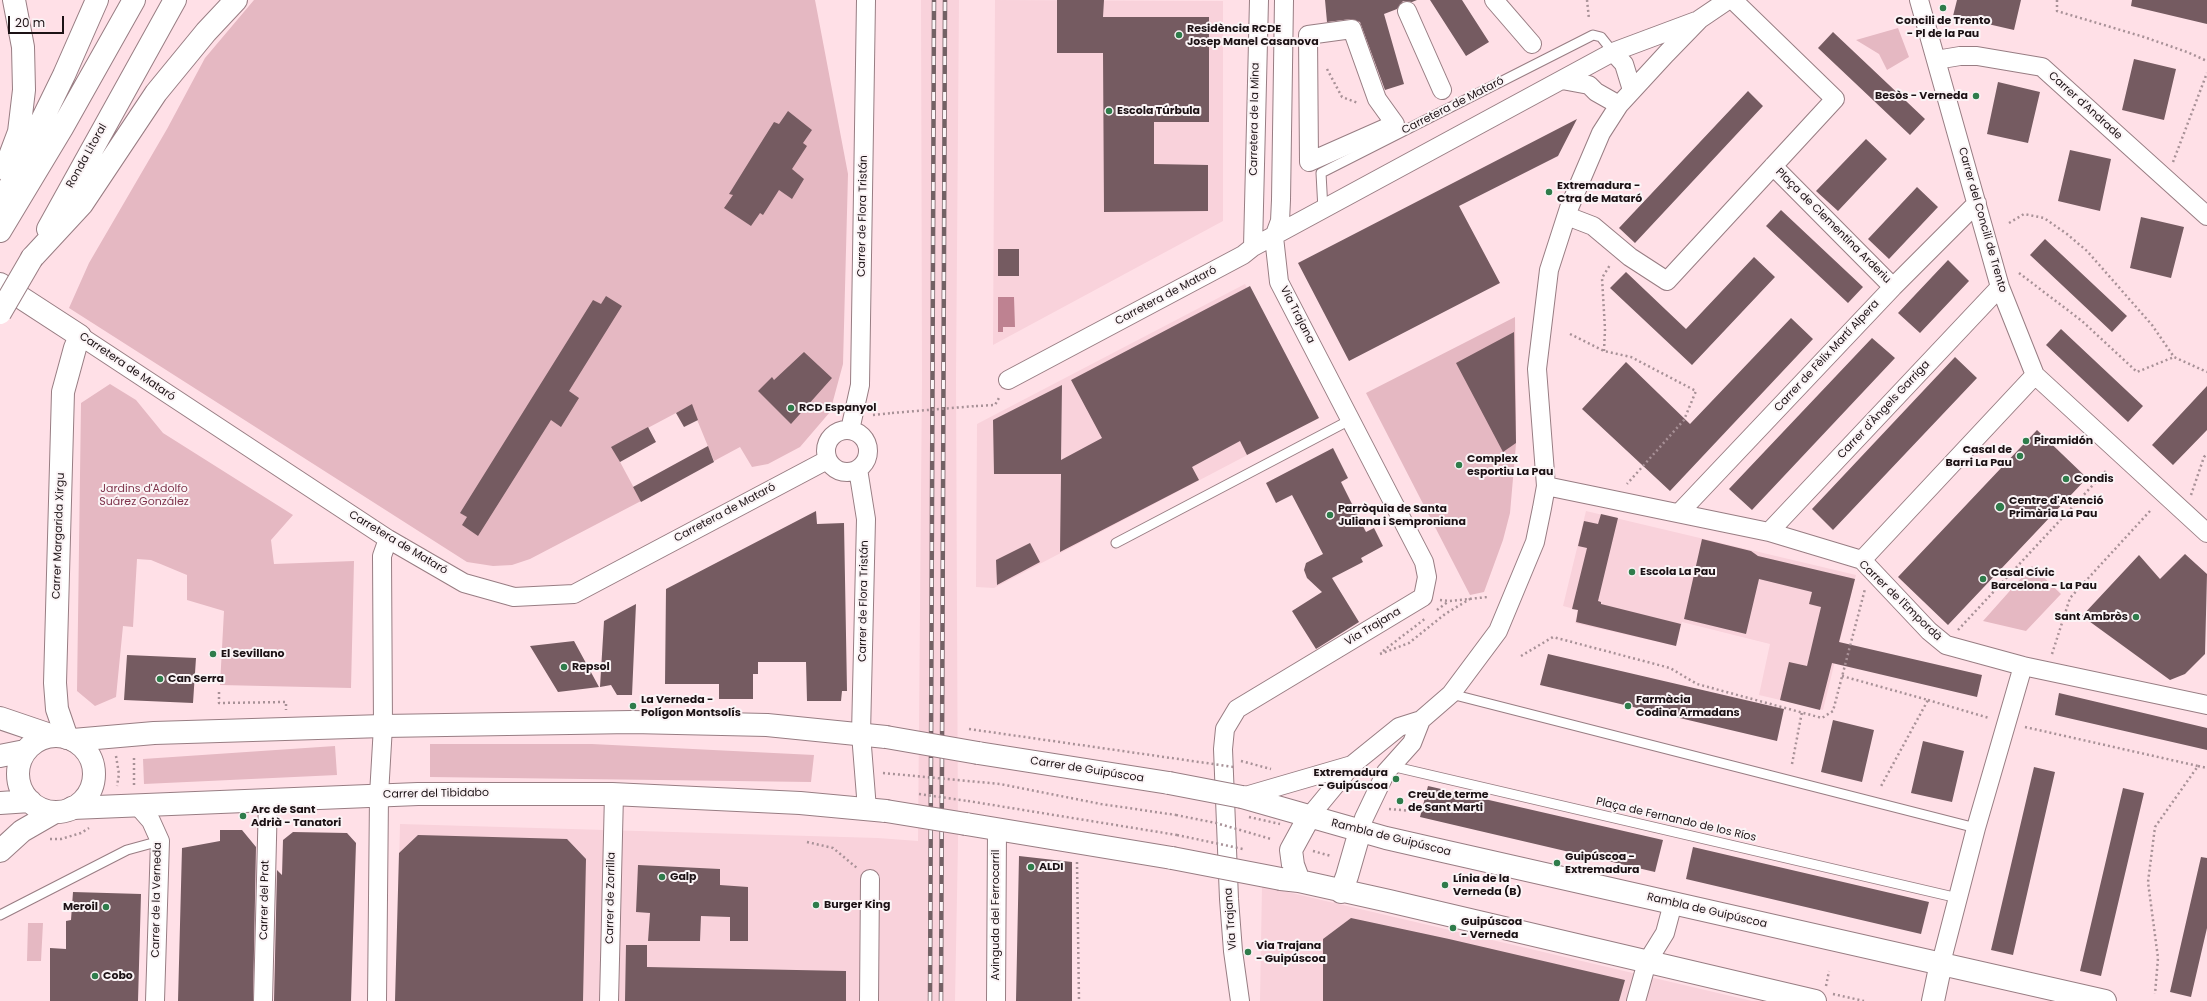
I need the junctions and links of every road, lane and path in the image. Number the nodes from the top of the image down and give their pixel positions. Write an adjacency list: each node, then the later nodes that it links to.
1 (14, 0): 32 (main road)
2 (97, 0): 35 (main road)
3 (134, 0): 41 (main road)
4 (175, 0): 44 (main road, Ronda Litoral)
5 (236, 0): 44 (main road)
6 (866, 0): 60 (street, Carrer de Flora Tristán)
7 (1259, 0): 37 (street, Carretera de la Mina)
8 (1284, 0): 33 (street)
9 (1494, 0): 18 (street)
10 (1587, 0): 16 (path)
11 (1728, 0): 17 (street)
12 (1733, 0): 31 (street, Plaça de Clementina Arderiu)
13 (1919, 0): 20 (street, Carrer del Concili de Trento)
14 (2057, 0): 21 (path)
15 (1407, 11): 26 (street, Carretera de Mataró)
16 (1589, 19)
17 (1700, 19): 19 (street, Carretera de Mataró); 27 (street)
18 (1532, 44)
19 (1607, 56): 24 (street, Carretera de Mataró); 25 (street); 27 (street); 36 (lane, Carretera de Mataró)
20 (1936, 60): 34 (street, Carrer del Concili de Trento); 39 (street, Carrer d'Andrade)
21 (2207, 61)
22 (1323, 62): 29 (path)
23 (2207, 73): 30 (path)
24 (1562, 80): 25 (street); 36 (street, Carretera de Mataró)
25 (1589, 85): 28 (street)
26 (1442, 90)
27 (1632, 90): 28 (street)
28 (1619, 105): 38 (street)
29 (1389, 115): 29 (street)
30 (2171, 165)
31 (1772, 166): 38 (street, Plaça de Clementina Arderiu); 48 (street, Plaça de Clementina Arderiu)
32 (0, 181)
33 (1281, 200): 37 (street); 42 (street)
34 (1978, 203): 48 (street, Carrer de Fèlix Martí Alpera); 49 (street, Carrer del Concili de Trento)
35 (0, 205)
36 (1323, 210): 42 (street, Carretera de Mataró)
37 (1254, 214): 43 (street, Carretera de la Mina)
38 (1567, 216): 65 (street)
39 (2207, 216)
40 (2009, 223): 54 (path)
41 (0, 231)
42 (1274, 237): 43 (street, Carretera de Mataró); 59 (street, Via Trajana)
43 (1253, 247): 57 (street, Carretera de Mataró)
44 (32, 258): 50 (main road, Ronda Litoral, bridge)
45 (1613, 262): 53 (path)
46 (2019, 273): 54 (path)
47 (0, 284): 52 (main road, Carretera de Mataró)
48 (1893, 287): 69 (street, Carrer de Fèlix Martí Alpera)
49 (2000, 287): 56 (street, Carrer del Concili de Trento); 70 (street, Carrer d'Àngels Garriga)
50 (0, 313)
51 (1570, 334): 53 (path)
52 (80, 336): 72 (street, Carretera de Mataró); 98 (main road, Carrer Margarida Xirgu)
53 (1604, 351): 66 (path)
54 (2174, 357): 55 (path)
55 (2207, 372)
56 (2036, 375): 71 (street, Carrer del Concili de Trento); 74 (street)
57 (1008, 380): 58 (path, bridge)
58 (892, 413)
59 (1350, 420): 73 (lane); 157 (street, Via Trajana)
60 (850, 430): 62 (street); 63 (street)
61 (2207, 454): 67 (path)
62 (827, 460): 63 (street); 72 (street, Carretera de Mataró)
63 (858, 469): 97 (street, Carrer de Flora Tristán)
64 (2106, 471): 80 (path)
65 (1546, 486): 69 (street, Carrer de l'Empordà); 86 (street)
66 (1624, 487)
67 (2191, 495)
68 (2150, 511): 82 (path)
69 (1680, 512): 70 (street, Carrer de l'Empordà)
70 (1769, 532): 74 (street, Carrer de l'Empordà)
71 (2207, 533)
72 (388, 539): 94 (street)
73 (1116, 542)
74 (1862, 560): 83 (street, Carrer de l'Empordà)
75 (1866, 582): 84 (path)
76 (1488, 597): 77 (path)
77 (1470, 599): 78 (path); 79 (path)
78 (1436, 611)
79 (1430, 616)
80 (1955, 634)
81 (1521, 656): 90 (path)
82 (2051, 656)
83 (2024, 666): 88 (street, Carrer de l'Empordà); 128 (street)
84 (1842, 676): 87 (path); 90 (path)
85 (219, 692): 89 (path)
86 (1451, 694): 93 (street); 128 (lane)
87 (1928, 700): 92 (path); 112 (path)
88 (2207, 705)
89 (286, 710)
90 (1802, 712): 104 (path)
91 (0, 718): 98 (main road)
92 (1988, 718)
93 (1421, 720): 105 (street); 106 (street)
94 (383, 726): 97 (main road, Carrer de Guipúscoa); 98 (main road); 116 (street)
95 (2021, 726): 107 (path)
96 (963, 728): 108 (path, bridge)
97 (861, 734): 118 (main road, Carrer de Guipúscoa, bridge); 124 (street)
98 (64, 738): 99 (main road); 123 (main road)
99 (25, 751): 100 (main road); 120 (main road)
100 (0, 756)
101 (116, 757): 113 (path)
102 (134, 758): 117 (path)
103 (1238, 760): 110 (path)
104 (1792, 764)
105 (1352, 765): 118 (street); 126 (street)
106 (1389, 766): 129 (street); 141 (lane, Plaça de Fernando de los Ríos)
107 (2198, 766): 109 (path); 147 (path)
108 (1234, 767)
109 (2207, 768)
110 (1274, 770)
111 (876, 773): 130 (path, bridge)
112 (1880, 788)
113 (116, 792)
114 (915, 793): 134 (path, bridge)
115 (614, 794): 116 (main road, Carrer del Tibidabo); 124 (main road, Carrer del Tibidabo); 153 (street, Carrer de Zorrilla)
116 (378, 795): 119 (main road, Carrer del Tibidabo); 152 (street)
117 (136, 796): 119 (main road, Carrer del Tibidabo); 123 (main road, Carrer del Tibidabo); 131 (street, Carrer de la Verneda)
118 (1257, 797): 126 (main road, Carrer de Guipúscoa)
119 (268, 799): 151 (street, Carrer del Prat)
120 (30, 801): 121 (main road); 123 (main road)
121 (0, 802)
122 (1389, 809): 125 (path)
123 (64, 810): 135 (main road)
124 (877, 810): 127 (main road, bridge)
125 (1412, 811)
126 (1309, 817): 129 (main road, Rambla de Guipúscoa); 139 (main road)
127 (997, 828): 139 (main road, bridge); 155 (street, Avinguda del Ferrocarril)
128 (1976, 828): 141 (street)
129 (1360, 831): 140 (main road); 142 (main road, Rambla de Guipúscoa)
130 (1271, 839)
131 (160, 841): 143 (lane); 150 (street, Carrer de la Verneda)
132 (808, 842): 138 (path)
133 (1307, 849): 136 (path)
134 (1245, 850)
135 (0, 851)
136 (1333, 856)
137 (1077, 858): 156 (path)
138 (870, 879): 154 (street)
139 (1290, 880): 140 (main road)
140 (1341, 892): 144 (main road)
141 (1958, 898): 145 (street)
142 (1673, 903): 144 (street); 145 (main road, Rambla de Guipúscoa)
143 (0, 915)
144 (1647, 962): 148 (street); 149 (main road)
145 (1941, 963): 158 (main road); 159 (main road, Rambla de Guipúscoa)
146 (1829, 971): 149 (path)
147 (2155, 994)
148 (1638, 995)
149 (1820, 995)
150 (154, 1001)
151 (263, 1001)
152 (377, 1001)
153 (609, 1001)
154 (869, 1001)
155 (996, 1001)
156 (1079, 1001)
157 (1240, 1001)
158 (1933, 1001)
159 (2105, 1001)

